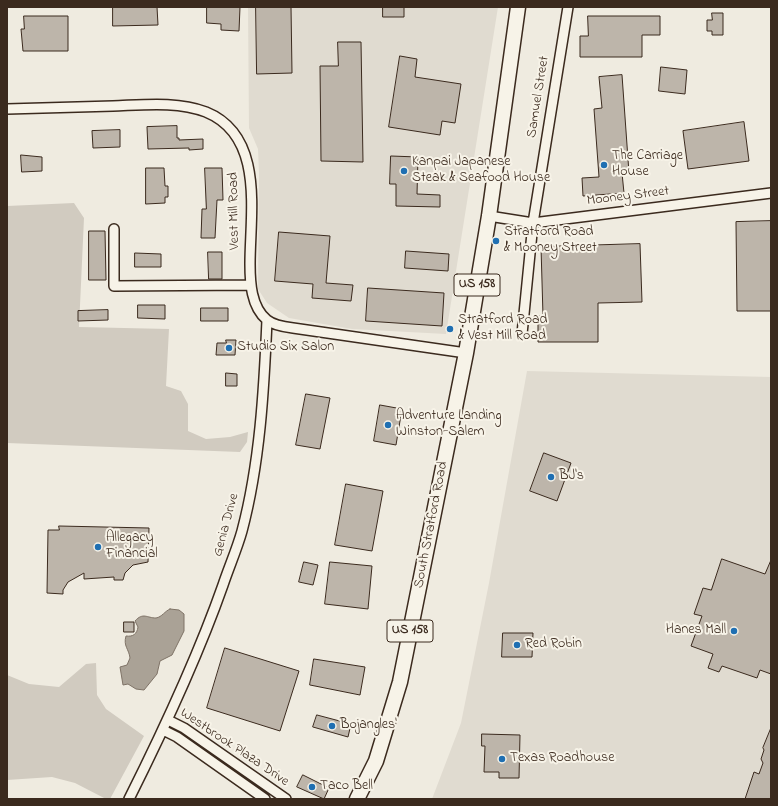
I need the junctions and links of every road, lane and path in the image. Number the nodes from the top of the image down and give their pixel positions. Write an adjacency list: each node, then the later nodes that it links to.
1 (518, 7): 5 (main road, South Stratford Road / US 158)
2 (568, 7): 6 (street, Samuel Street)
3 (7, 109): 8 (street, Vest Mill Road)
4 (771, 193): 6 (street, Mooney Street)
5 (489, 216): 6 (street, Mooney Street); 11 (main road, South Stratford Road / US 158)
6 (533, 223): 10 (street, Samuel Street)
7 (114, 229): 8 (street)
8 (250, 286): 9 (street, Vest Mill Road)
9 (267, 320): 11 (street); 12 (street, Genia Drive)
10 (522, 334)
11 (466, 353): 16 (main road, South Stratford Road / US 158)
12 (165, 725): 13 (street, Westbrook Plaza Drive); 14 (street, Westbrook Plaza Drive); 15 (street, Westbrook Plaza Drive)
13 (129, 799)
14 (265, 799)
15 (286, 799)
16 (357, 799)

